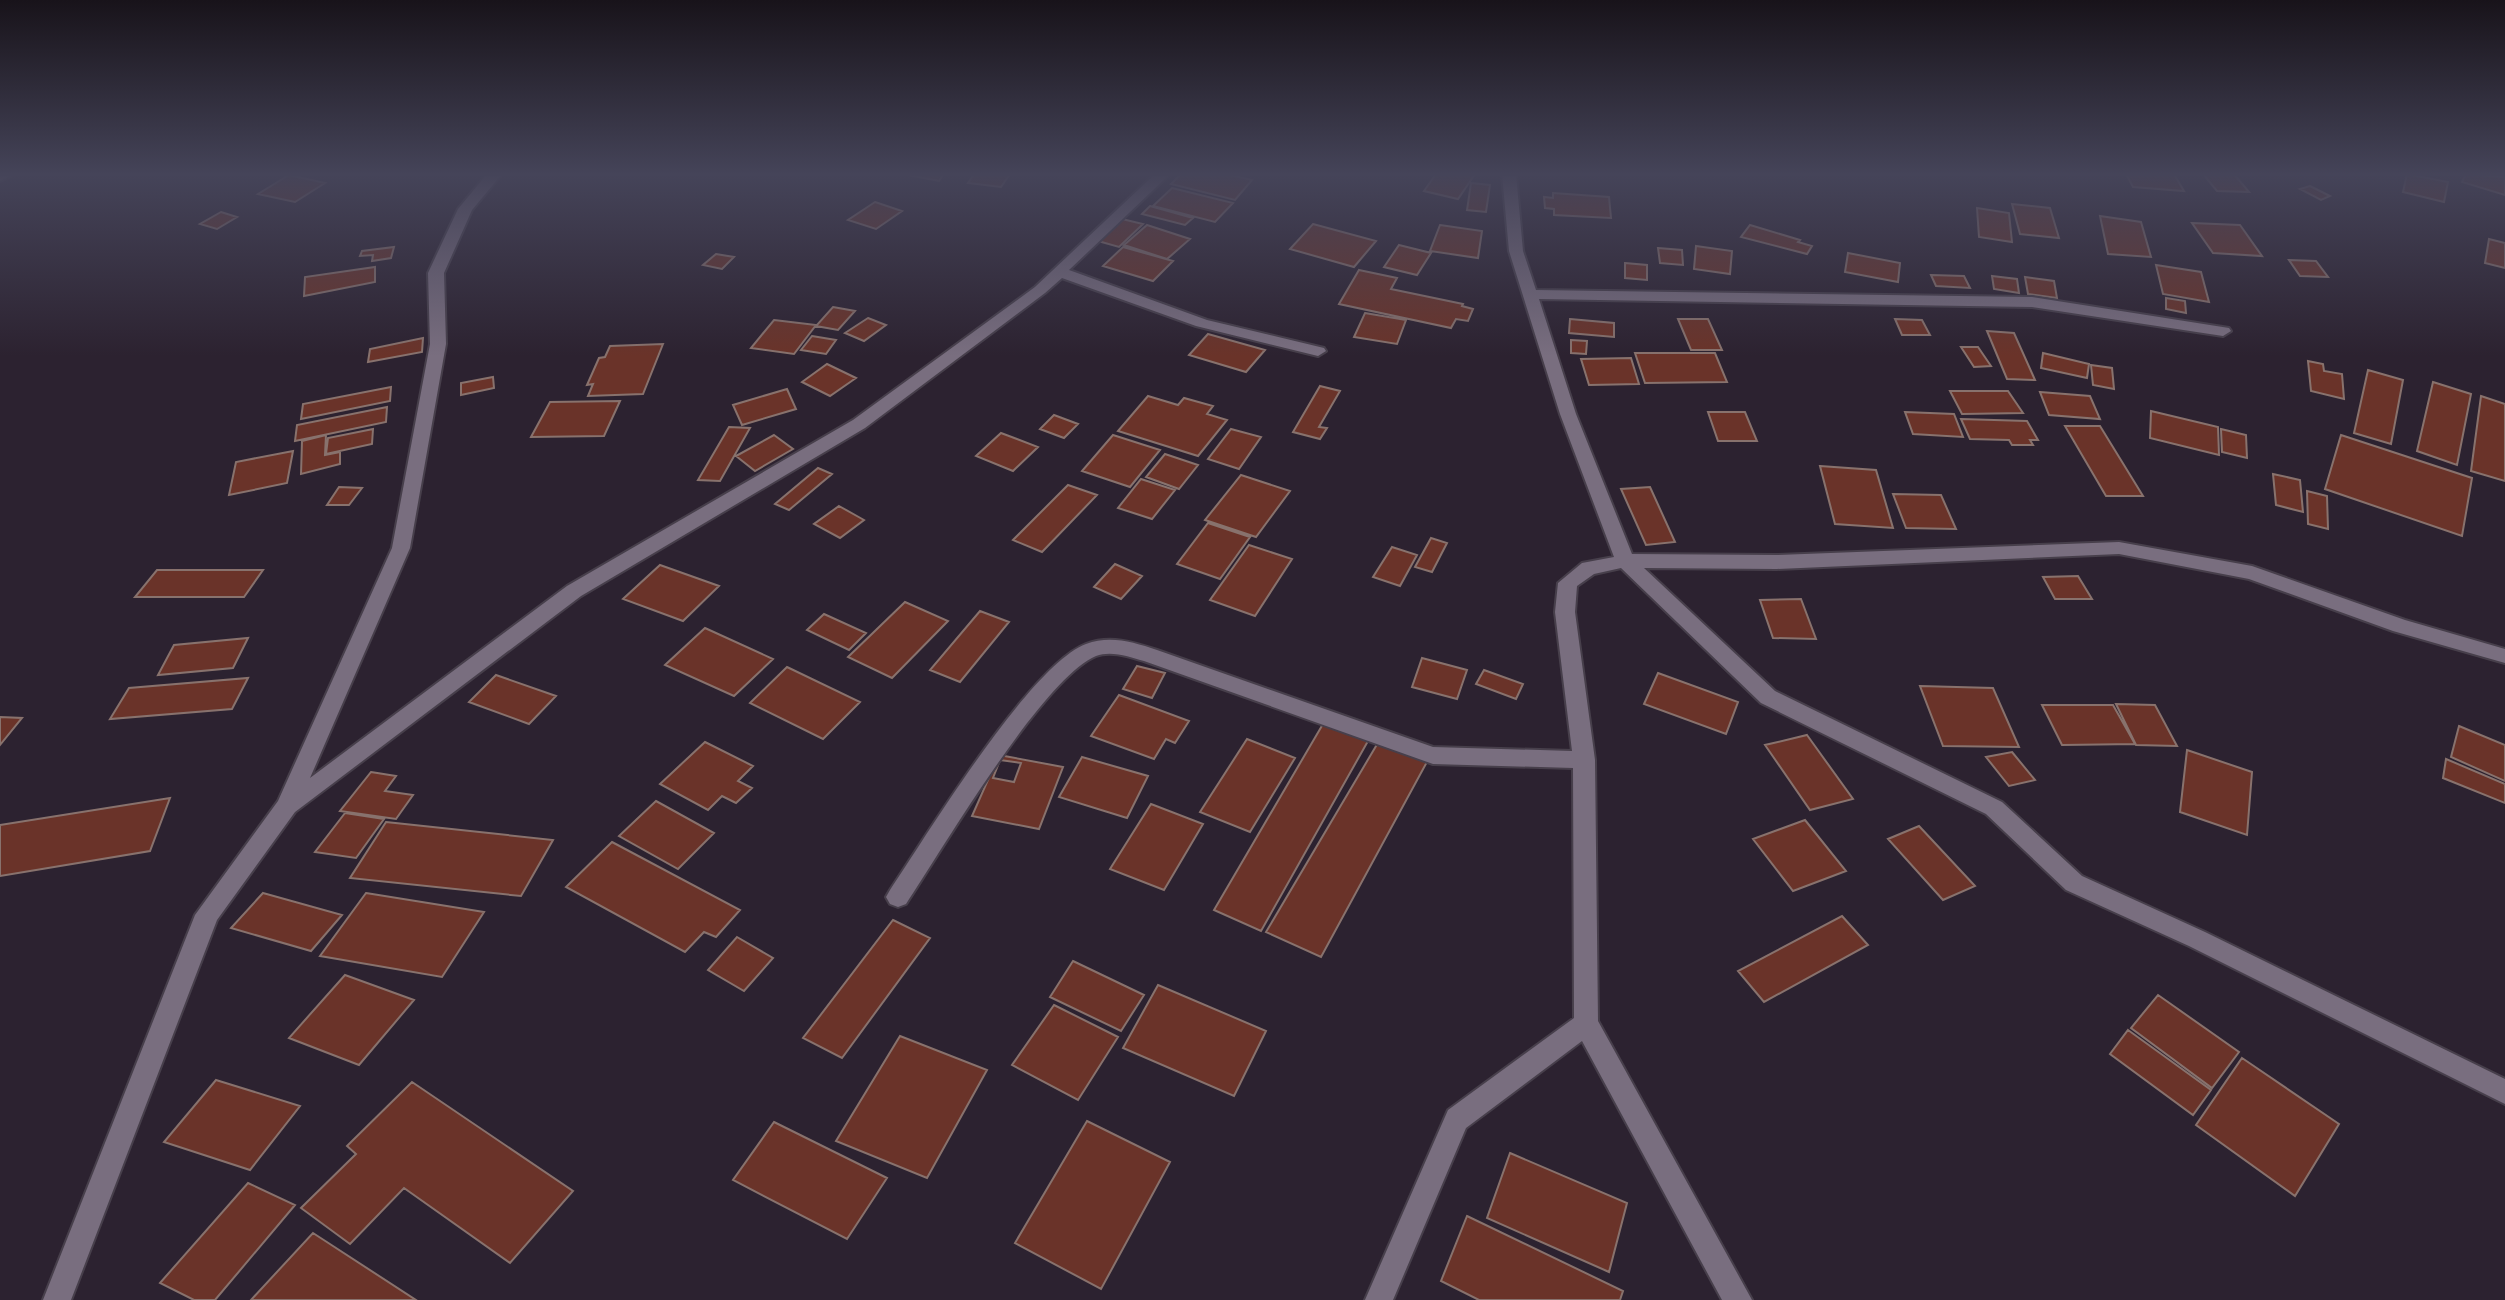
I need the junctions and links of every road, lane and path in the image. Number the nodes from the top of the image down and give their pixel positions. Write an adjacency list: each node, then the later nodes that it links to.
1 (453, 235): 11 (street)
2 (1099, 235): 4 (street)
3 (1515, 235): 5 (street)
4 (1060, 272): 7 (street); 11 (street)
5 (1530, 294): 6 (street); 8 (street)
6 (2223, 331)
7 (1318, 351)
8 (1625, 561): 9 (street); 10 (street); 14 (street)
9 (2505, 656)
10 (1584, 760): 12 (street); 13 (street)
11 (287, 806): 15 (street)
12 (898, 897)
13 (1586, 1023): 16 (street); 17 (street)
14 (2505, 1092)
15 (57, 1300)
16 (1379, 1300)
17 (1738, 1300)

